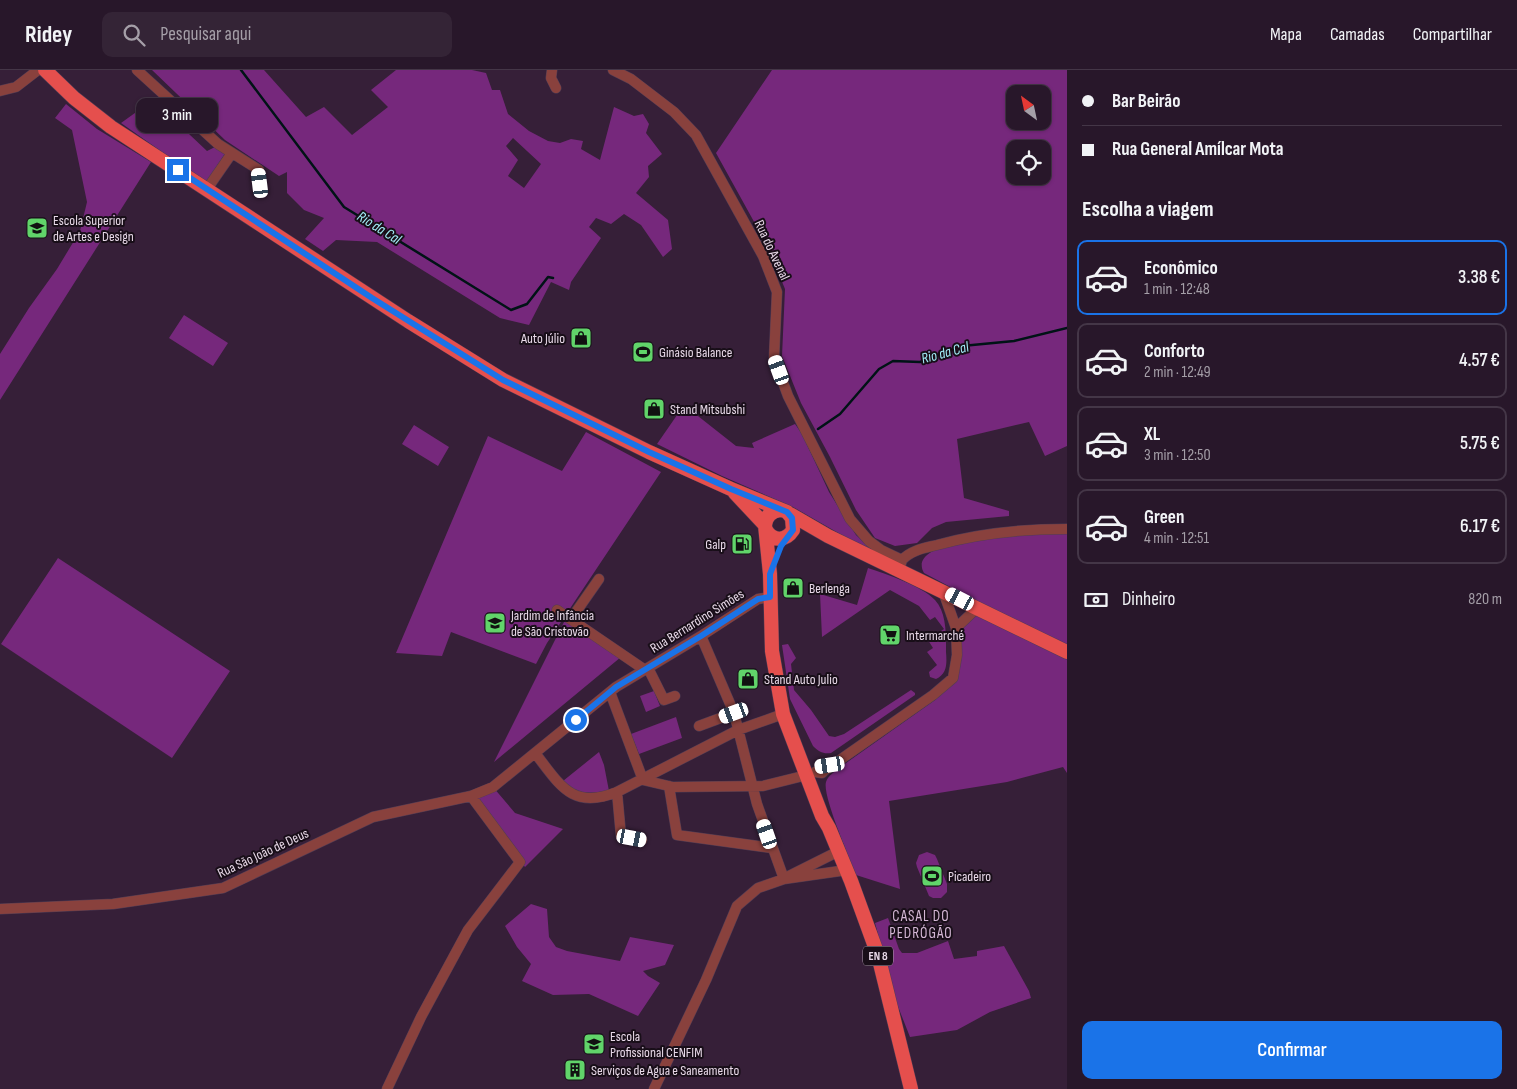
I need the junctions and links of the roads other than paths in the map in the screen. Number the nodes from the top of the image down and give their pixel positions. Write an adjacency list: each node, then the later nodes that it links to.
1 (38, 70): 7 (street)
2 (45, 70): 10 (main road)
3 (137, 70): 8 (street)
4 (552, 70): 6 (street)
5 (613, 70): 17 (street, Rua do Avenal)
6 (556, 88)
7 (0, 91)
8 (232, 153): 9 (street); 10 (street)
9 (260, 183)
10 (207, 189): 11 (main road)
11 (731, 489): 12 (main road); 13 (main road)
12 (785, 512): 13 (main road); 15 (main road, EN 8); 16 (main road)
13 (765, 528): 15 (main road); 18 (main road, EN 8)
14 (1067, 529): 17 (street)
15 (789, 535): 16 (main road); 18 (main road, EN 8)
16 (828, 536): 17 (main road)
17 (900, 565): 20 (main road)
18 (770, 574): 21 (main road, EN 8)
19 (599, 580): 24 (street)
20 (943, 590): 22 (main road); 25 (street)
21 (770, 597): 26 (street, Rua Bernardino Simões); 31 (main road, EN 8)
22 (977, 608): 25 (street); 27 (main road)
23 (557, 610): 24 (street)
24 (571, 619): 28 (street)
25 (956, 628): 36 (street)
26 (701, 636): 28 (street, Rua Bernardino Simões); 32 (street)
27 (1067, 652)
28 (646, 669): 29 (street, Rua Bernardino Simões); 30 (street)
29 (610, 692): 35 (street, Rua Bernardino Simões); 37 (street)
30 (676, 696)
31 (783, 710): 34 (street); 36 (main road, EN 8)
32 (734, 713): 33 (street); 34 (street)
33 (699, 726)
34 (738, 730): 37 (street); 38 (street)
35 (535, 753): 40 (street); 41 (street, Rua Bernardino Simões)
36 (811, 774): 38 (street); 44 (main road, EN 8)
37 (643, 780): 39 (street); 40 (street)
38 (752, 785): 39 (street); 43 (street)
39 (669, 786): 43 (street)
40 (617, 792): 42 (street)
41 (471, 796): 47 (street, Rua São João de Deus); 48 (street)
42 (642, 840)
43 (772, 848): 46 (street)
44 (839, 851): 45 (main road, EN 8); 46 (street)
45 (847, 870): 46 (street); 50 (main road, EN 8)
46 (784, 879): 49 (street)
47 (0, 909)
48 (387, 1089)
49 (654, 1089)
50 (911, 1089)

